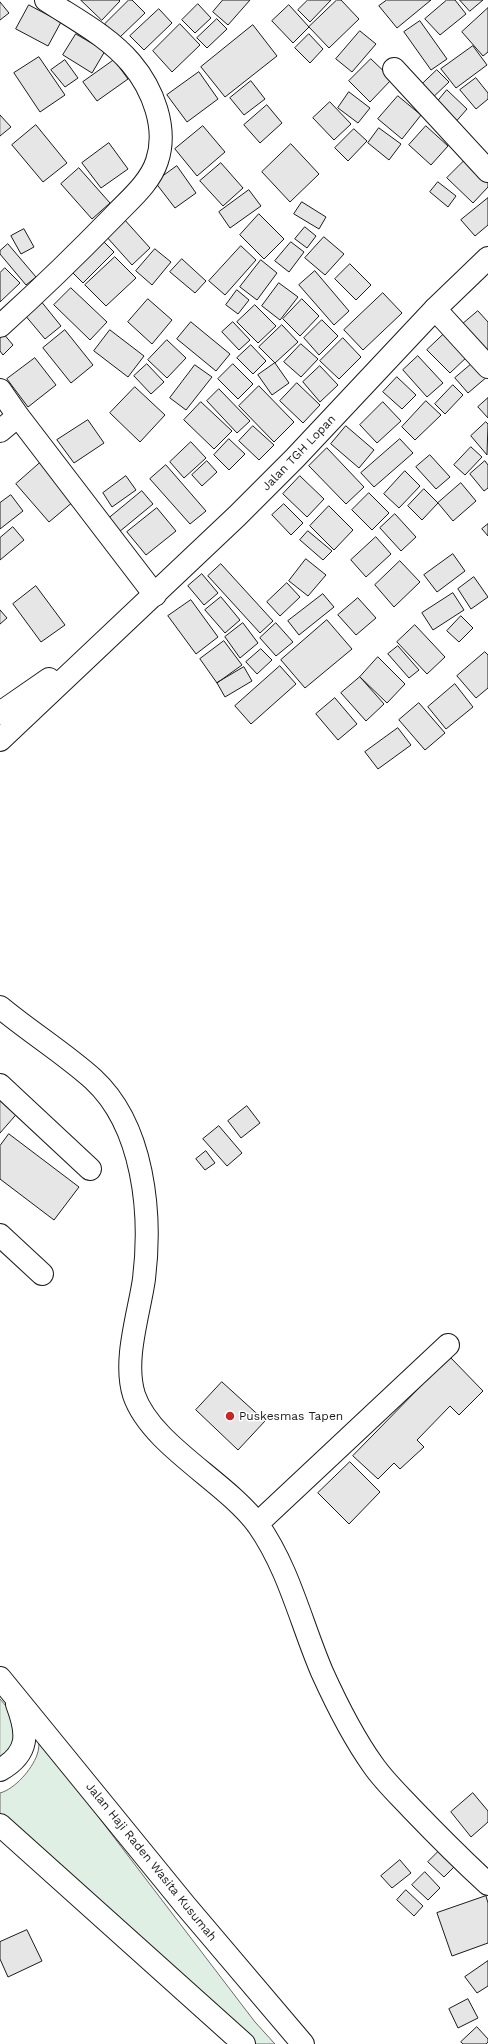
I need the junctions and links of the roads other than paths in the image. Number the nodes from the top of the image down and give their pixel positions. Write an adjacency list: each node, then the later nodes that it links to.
1 (46, 0): 6 (main road)
2 (394, 69): 3 (main road)
3 (488, 171)
4 (488, 258): 5 (main road, Jalan TGH Lopan)
5 (435, 309): 7 (main road); 11 (main road, Jalan TGH Lopan)
6 (0, 326)
7 (488, 367)
8 (0, 390): 9 (main road)
9 (18, 416): 10 (main road); 11 (main road)
10 (0, 431)
11 (155, 595): 12 (main road, Jalan TGH Lopan)
12 (102, 642): 13 (main road); 14 (main road)
13 (0, 713)
14 (0, 740)
15 (0, 1007): 21 (main road)
16 (0, 1085): 17 (main road)
17 (90, 1169)
18 (0, 1235): 19 (main road)
19 (42, 1274)
20 (448, 1345): 21 (main road)
21 (257, 1524): 25 (main road)
22 (6, 1684): 23 (main road); 27 (main road, Jalan Haji Raden Wasita Kusumah)
23 (0, 1770)
24 (0, 1825): 26 (main road)
25 (488, 1884)
26 (244, 2044)
27 (303, 2044)

